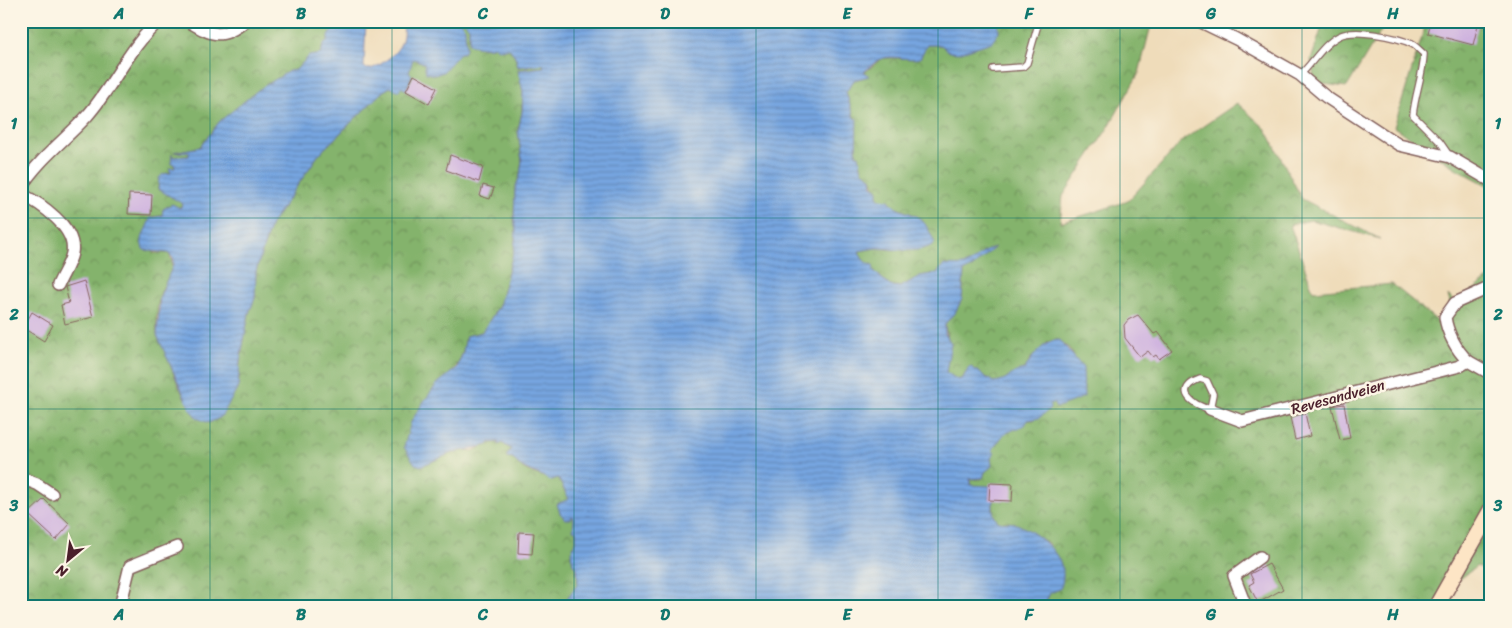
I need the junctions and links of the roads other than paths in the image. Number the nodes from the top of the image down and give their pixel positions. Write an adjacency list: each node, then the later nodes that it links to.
1 (159, 21): 10 (street)
2 (188, 21): 3 (street)
3 (245, 21)
4 (1039, 21): 6 (lane)
5 (1199, 21): 7 (street)
6 (993, 69)
7 (1300, 75): 8 (street); 8 (lane)
8 (1450, 157): 9 (street)
9 (1491, 180)
10 (21, 187)
11 (21, 194): 12 (street)
12 (58, 285)
13 (1491, 287): 14 (street)
14 (1468, 361): 15 (street); 16 (street, Revesandveien)
15 (1491, 374)
16 (1210, 409): 16 (lane)
17 (21, 478): 18 (street)
18 (52, 494)
19 (1491, 510): 24 (main road)
20 (177, 547): 22 (street)
21 (1260, 557): 23 (street)
22 (120, 607)
23 (1246, 607)
24 (1436, 607)

